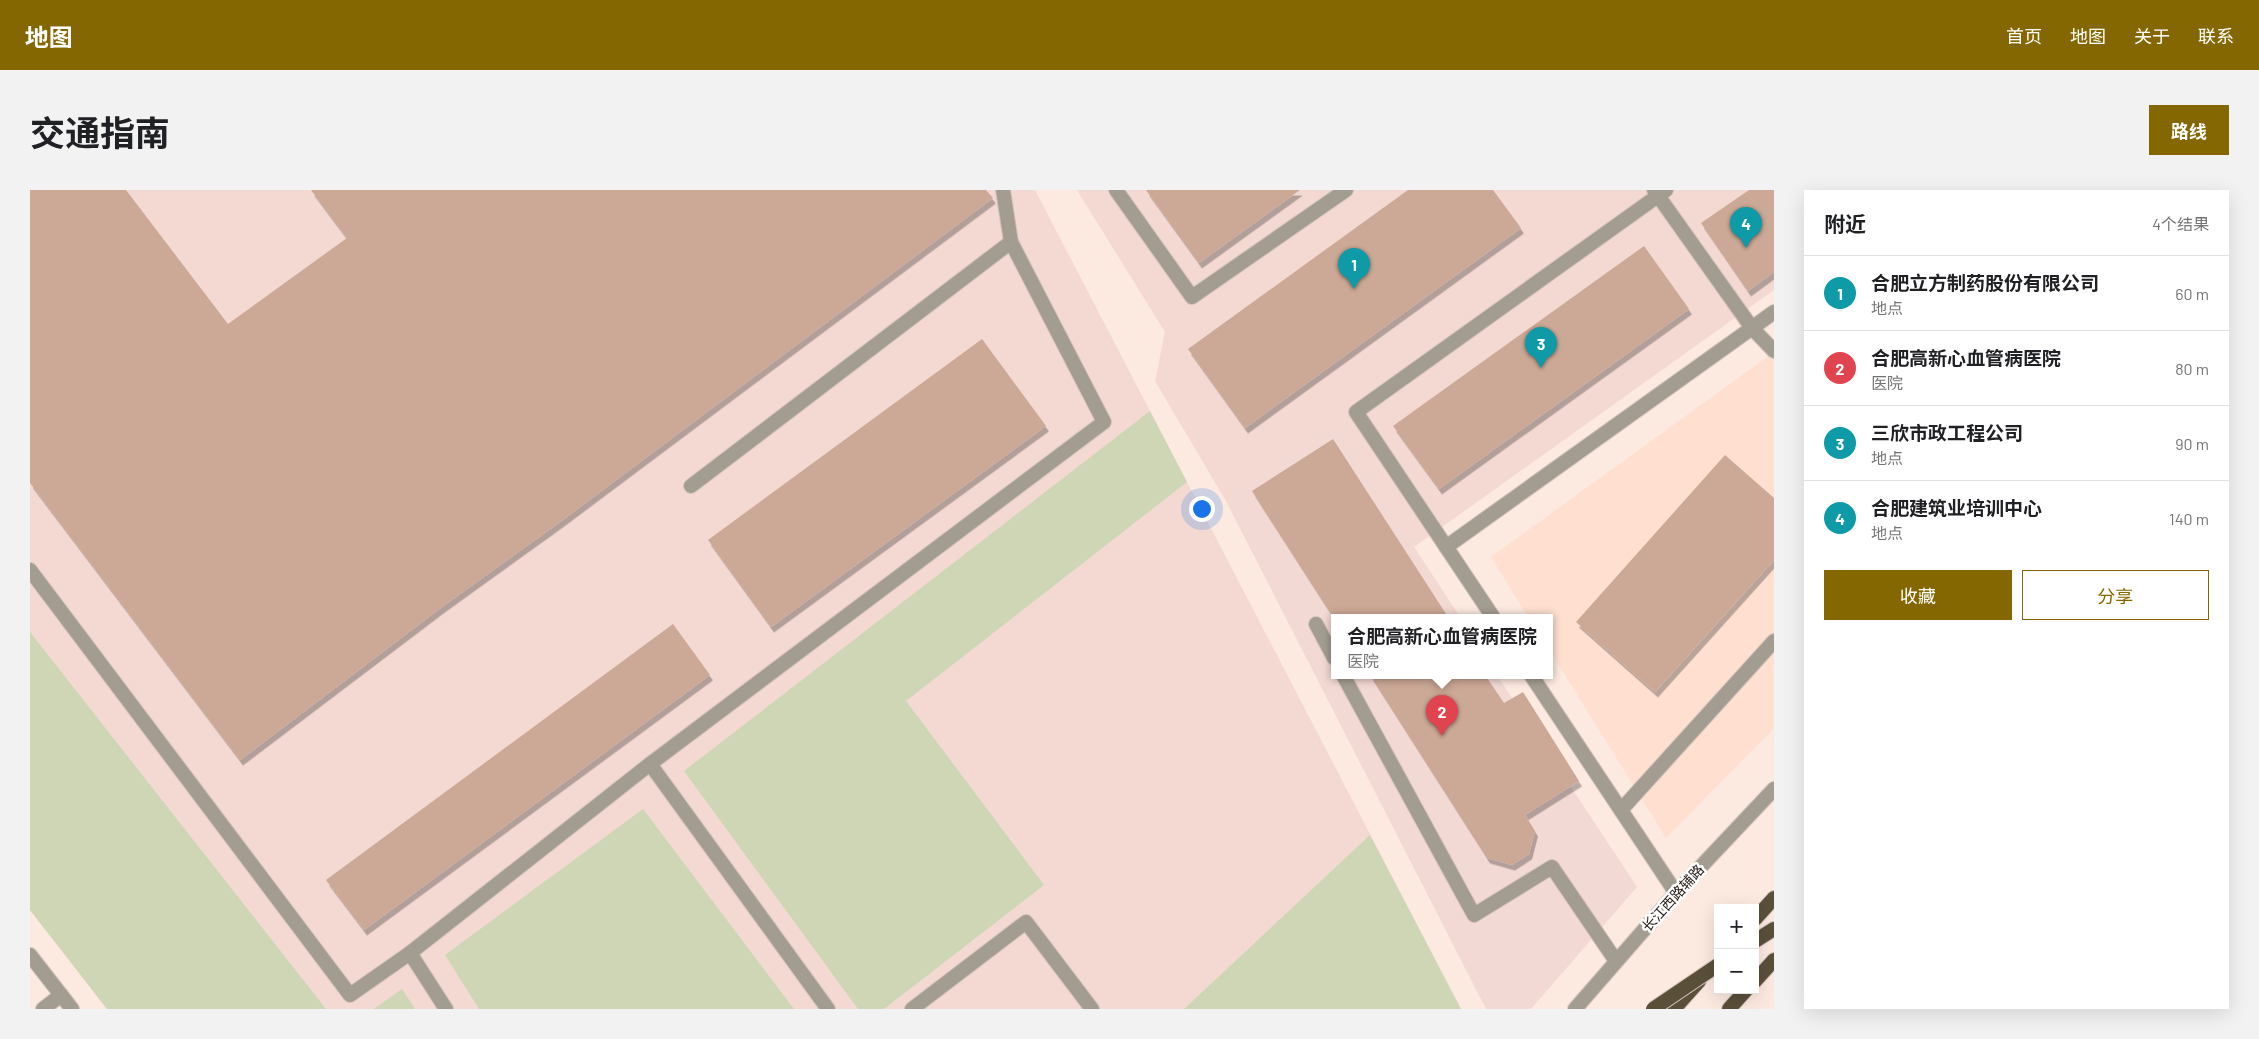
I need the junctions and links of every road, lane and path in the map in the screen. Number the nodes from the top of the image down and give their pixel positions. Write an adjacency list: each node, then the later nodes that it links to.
1 (1003, 190): 5 (street)
2 (1116, 190): 3 (street)
3 (1346, 190)
4 (1659, 192): 7 (street); 10 (street)
5 (1011, 242): 9 (street); 18 (street)
6 (1774, 312): 7 (street)
7 (1752, 328): 8 (street); 10 (street)
8 (1774, 351)
9 (691, 486)
10 (1446, 547): 12 (street)
11 (30, 570): 26 (street)
12 (1491, 614)
13 (1316, 624): 15 (street)
14 (1774, 641): 20 (street)
15 (1331, 652)
16 (1346, 679): 29 (street)
17 (1534, 679): 20 (street)
18 (650, 764): 26 (street); 38 (street)
19 (1774, 789): 21 (street, 长江西路辅路)
20 (1621, 810): 21 (street)
21 (1676, 893): 29 (street, 长江西路辅路)
22 (1774, 898): 23 (highway)
23 (1759, 915)
24 (1774, 929): 25 (highway)
25 (1759, 938)
26 (410, 953): 37 (street)
27 (30, 955): 34 (street)
28 (1774, 960): 32 (highway)
29 (1616, 961): 41 (street, 长江西路辅路)
30 (1714, 964): 43 (highway)
31 (1714, 969): 42 (highway, bridge)
32 (1759, 977)
33 (1742, 994): 44 (highway)
34 (61, 995): 35 (street); 36 (street)
35 (43, 1009)
36 (72, 1009)
37 (446, 1009)
38 (828, 1009)
39 (912, 1009): 40 (street)
40 (1092, 1009)
41 (1574, 1009)
42 (1653, 1009)
43 (1674, 1009)
44 (1729, 1009)

